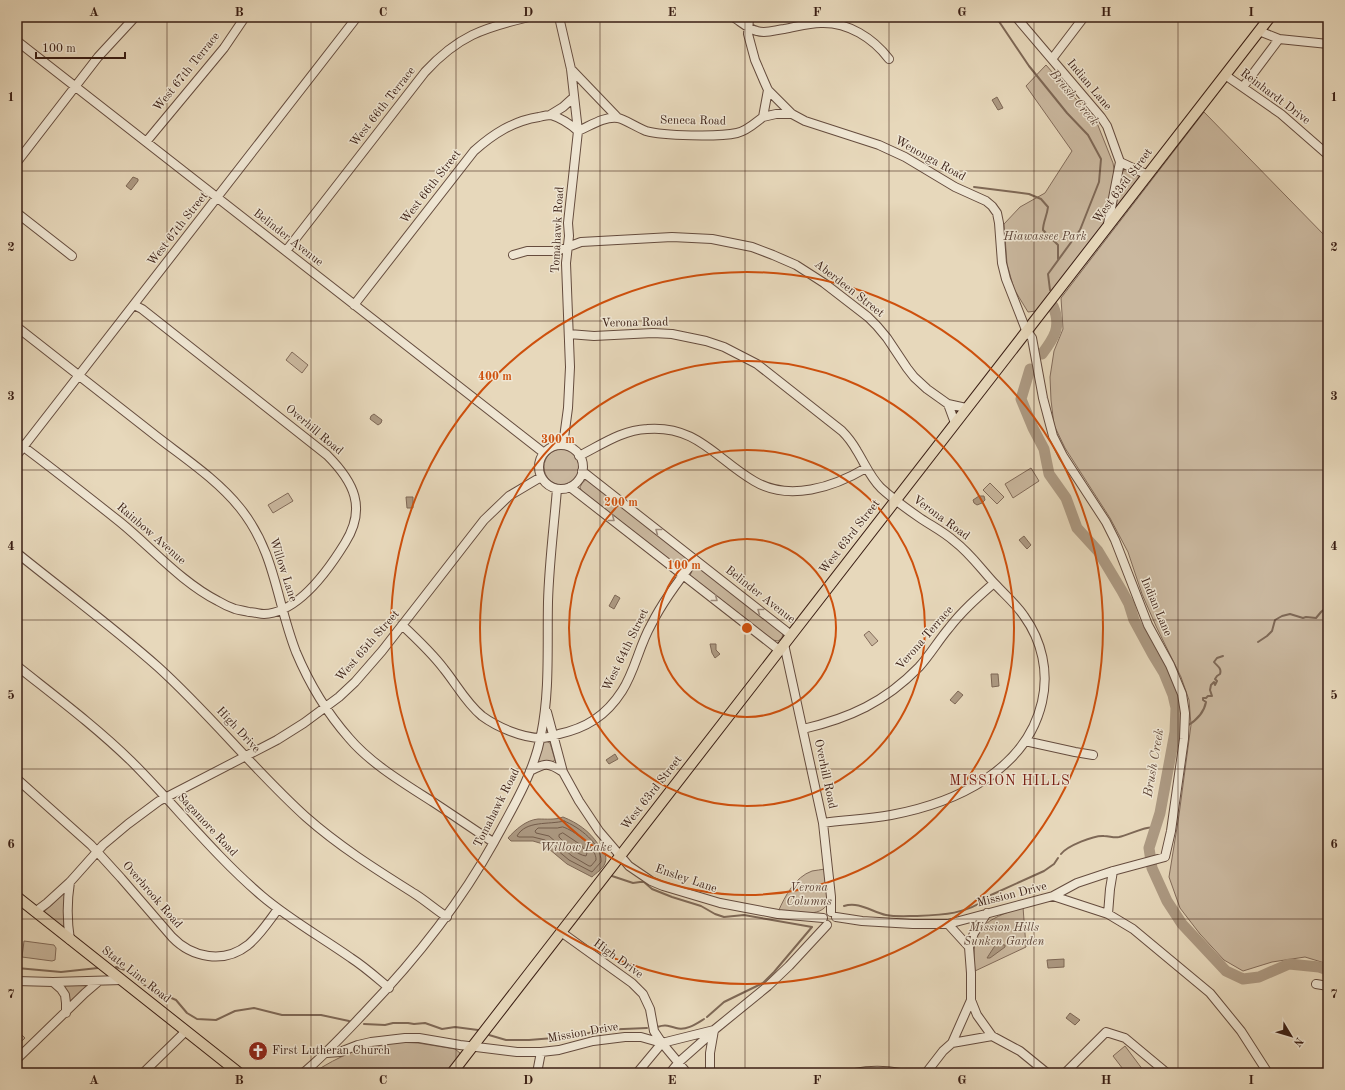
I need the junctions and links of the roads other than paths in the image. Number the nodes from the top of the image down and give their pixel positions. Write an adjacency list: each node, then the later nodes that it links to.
1 (135, 17): 20 (street)
2 (245, 17): 29 (street, West 67th Terrace)
3 (357, 17): 34 (street, West 67th Street)
4 (529, 17): 38 (street, West 66th Terrace)
5 (559, 17): 18 (street, Tomahawk Road)
6 (733, 17): 11 (street)
7 (749, 17): 11 (street, Wenonga Road)
8 (1016, 17): 17 (street, Indian Lane)
9 (1084, 17): 17 (street)
10 (1270, 17): 12 (main road, West 63rd Street)
11 (748, 27): 16 (street); 22 (street, Wenonga Road)
12 (1259, 31): 13 (street); 19 (main road, West 63rd Street)
13 (1279, 40): 15 (street); 21 (street)
14 (17, 41): 20 (street, Belinder Avenue)
15 (1328, 44)
16 (889, 59)
17 (1052, 59): 32 (street, Indian Lane)
18 (571, 70): 23 (street, Tomahawk Road); 27 (street, Seneca Road)
19 (1225, 75): 21 (street, Reinhardt Drive); 33 (main road, West 63rd Street)
20 (75, 86): 29 (street, Belinder Avenue); 31 (street)
21 (1243, 87): 30 (street, Reinhardt Drive)
22 (768, 90): 24 (street, Wenonga Road); 26 (street)
23 (574, 97): 25 (street, West 66th Street); 28 (street, Tomahawk Road)
24 (792, 114): 26 (street); 44 (street, Wenonga Road)
25 (550, 115): 28 (street); 41 (street, West 66th Street)
26 (763, 117): 27 (street, Seneca Road)
27 (618, 118): 28 (street)
28 (578, 131): 37 (street, Tomahawk Road)
29 (146, 142): 34 (street, Belinder Avenue)
30 (1328, 155)
31 (17, 162)
32 (1120, 162): 33 (street); 36 (street)
33 (1148, 175): 36 (main road, West 63rd Street)
34 (217, 198): 38 (street, Belinder Avenue); 42 (street, West 67th Street)
35 (17, 213): 40 (street)
36 (1108, 227): 44 (main road, West 63rd Street)
37 (568, 247): 39 (street, Aberdeen Street); 45 (street, Tomahawk Road); 47 (street, Aberdeen Street)
38 (286, 251): 41 (street, Belinder Avenue)
39 (513, 255)
40 (72, 256)
41 (354, 304): 52 (street, Belinder Avenue)
42 (134, 305): 46 (street, West 67th Street); 65 (street, Overhill Road)
43 (17, 327): 46 (street, Willow Lane)
44 (1026, 330): 48 (main road, West 63rd Street); 86 (street, Indian Lane)
45 (569, 334): 51 (street, Tomahawk Road); 55 (street, Verona Road)
46 (79, 376): 50 (street, West 67th Street); 65 (street, Willow Lane)
47 (948, 404): 48 (street, Aberdeen Street); 49 (street)
48 (966, 408): 49 (main road, West 63rd Street)
49 (955, 423): 60 (main road, West 63rd Street)
50 (20, 445): 53 (street, West 67th Street); 65 (street, Rainbow Avenue)
51 (563, 445): 52 (street); 54 (street)
52 (544, 453): 57 (street)
53 (17, 455)
54 (579, 456): 55 (street); 56 (street)
55 (866, 468): 60 (street, Verona Road)
56 (582, 471): 58 (street); 62 (street, Belinder Avenue, one-way to 56)
57 (541, 477): 59 (street); 66 (street, West 65th Street)
58 (570, 487): 59 (street); 63 (street, one-way to 63)
59 (557, 489): 71 (street, Tomahawk Road)
60 (896, 500): 64 (street, Verona Road); 67 (main road, West 63rd Street)
61 (17, 553): 77 (street, High Drive)
62 (695, 560): 63 (street, West 64th Street); 67 (street, Belinder Avenue, one-way to 62)
63 (684, 574): 68 (street, one-way to 68); 73 (street, West 64th Street)
64 (994, 583): 72 (street, Verona Terrace); 75 (street, Verona Road)
65 (283, 610): 70 (street, Willow Lane)
66 (402, 625): 70 (street, West 65th Street); 74 (street)
67 (791, 635): 68 (main road, West 63rd Street)
68 (782, 647): 72 (street, Overhill Road); 85 (main road, West 63rd Street)
69 (17, 666): 81 (street, Sagamore Road)
70 (325, 707): 77 (street, West 65th Street); 83 (street, Willow Lane)
71 (546, 708): 73 (street, Ensley Lane); 74 (street, Tomahawk Road)
72 (803, 729): 82 (street, Overhill Road)
73 (553, 736): 74 (street, West 64th Street); 79 (street, Ensley Lane)
74 (541, 738): 78 (street, Tomahawk Road)
75 (1025, 741): 76 (street); 82 (street, Verona Road)
76 (1093, 755)
77 (246, 756): 81 (street, West 65th Street); 95 (street, High Drive)
78 (530, 771): 79 (street); 83 (street, Tomahawk Road)
79 (563, 772): 85 (street, Ensley Lane)
80 (17, 779): 84 (street, Overbrook Road)
81 (166, 798): 84 (street, West 65th Street); 90 (street, Sagamore Road)
82 (823, 822): 93 (street, Overhill Road)
83 (494, 842): 95 (street, Tomahawk Road)
84 (97, 852): 87 (street, West 65th Street); 90 (street, Overbrook Road)
85 (620, 855): 96 (street, Ensley Lane); 98 (main road, West 63rd Street)
86 (1113, 871): 88 (street, Indian Lane); 94 (street)
87 (70, 882): 91 (street, West 65th Street); 99 (street)
88 (1053, 896): 92 (street, Mission Drive); 94 (street, Mission Drive)
89 (17, 897): 91 (main road, State Line Road)
90 (278, 909): 107 (street, Sagamore Road)
91 (35, 912): 99 (main road, State Line Road)
92 (987, 913): 97 (street, Mission Drive); 100 (street)
93 (834, 914): 96 (street, Mission Drive); 97 (street, Mission Drive)
94 (1108, 914): 137 (street, Mission Drive)
95 (447, 917): 107 (street, Tomahawk Road)
96 (825, 921): 110 (street, Mission Drive)
97 (948, 924): 100 (street)
98 (561, 932): 114 (street, High Drive); 116 (main road, West 63rd Street)
99 (70, 940): 101 (main road, State Line Road)
100 (969, 947): 108 (street)
101 (122, 980): 103 (street); 111 (main road, State Line Road)
102 (17, 981): 104 (street)
103 (99, 981): 104 (street); 109 (street)
104 (53, 982): 109 (street)
105 (1316, 984): 106 (street)
106 (1328, 986)
107 (389, 988): 112 (street, Tomahawk Road)
108 (971, 1000): 113 (street); 115 (street)
109 (66, 1013): 120 (street)
110 (714, 1030): 114 (street, Mission Drive); 121 (street); 130 (street)
111 (186, 1031): 122 (street); 123 (main road, State Line Road)
112 (346, 1033): 117 (street); 119 (street, Tomahawk Road)
113 (992, 1036): 115 (street); 134 (street)
114 (662, 1043): 118 (street, Mission Drive); 121 (street, High Drive); 127 (street)
115 (952, 1043): 133 (street)
116 (472, 1046): 117 (street, Mission Drive); 118 (street, Mission Drive); 125 (main road, West 63rd Street)
117 (353, 1047): 119 (street, Mission Drive)
118 (541, 1052): 126 (street)
119 (327, 1053): 124 (street, Tomahawk Road)
120 (17, 1059)
121 (679, 1062): 128 (street); 129 (street, High Drive)
122 (143, 1073)
123 (239, 1073)
124 (303, 1073)
125 (452, 1073)
126 (537, 1073)
127 (636, 1073)
128 (670, 1073)
129 (687, 1073)
130 (710, 1073)
131 (854, 1073): 132 (street)
132 (900, 1073)
133 (926, 1073)
134 (1047, 1073)
135 (1065, 1073): 136 (street)
136 (1167, 1073)
137 (1268, 1073)

